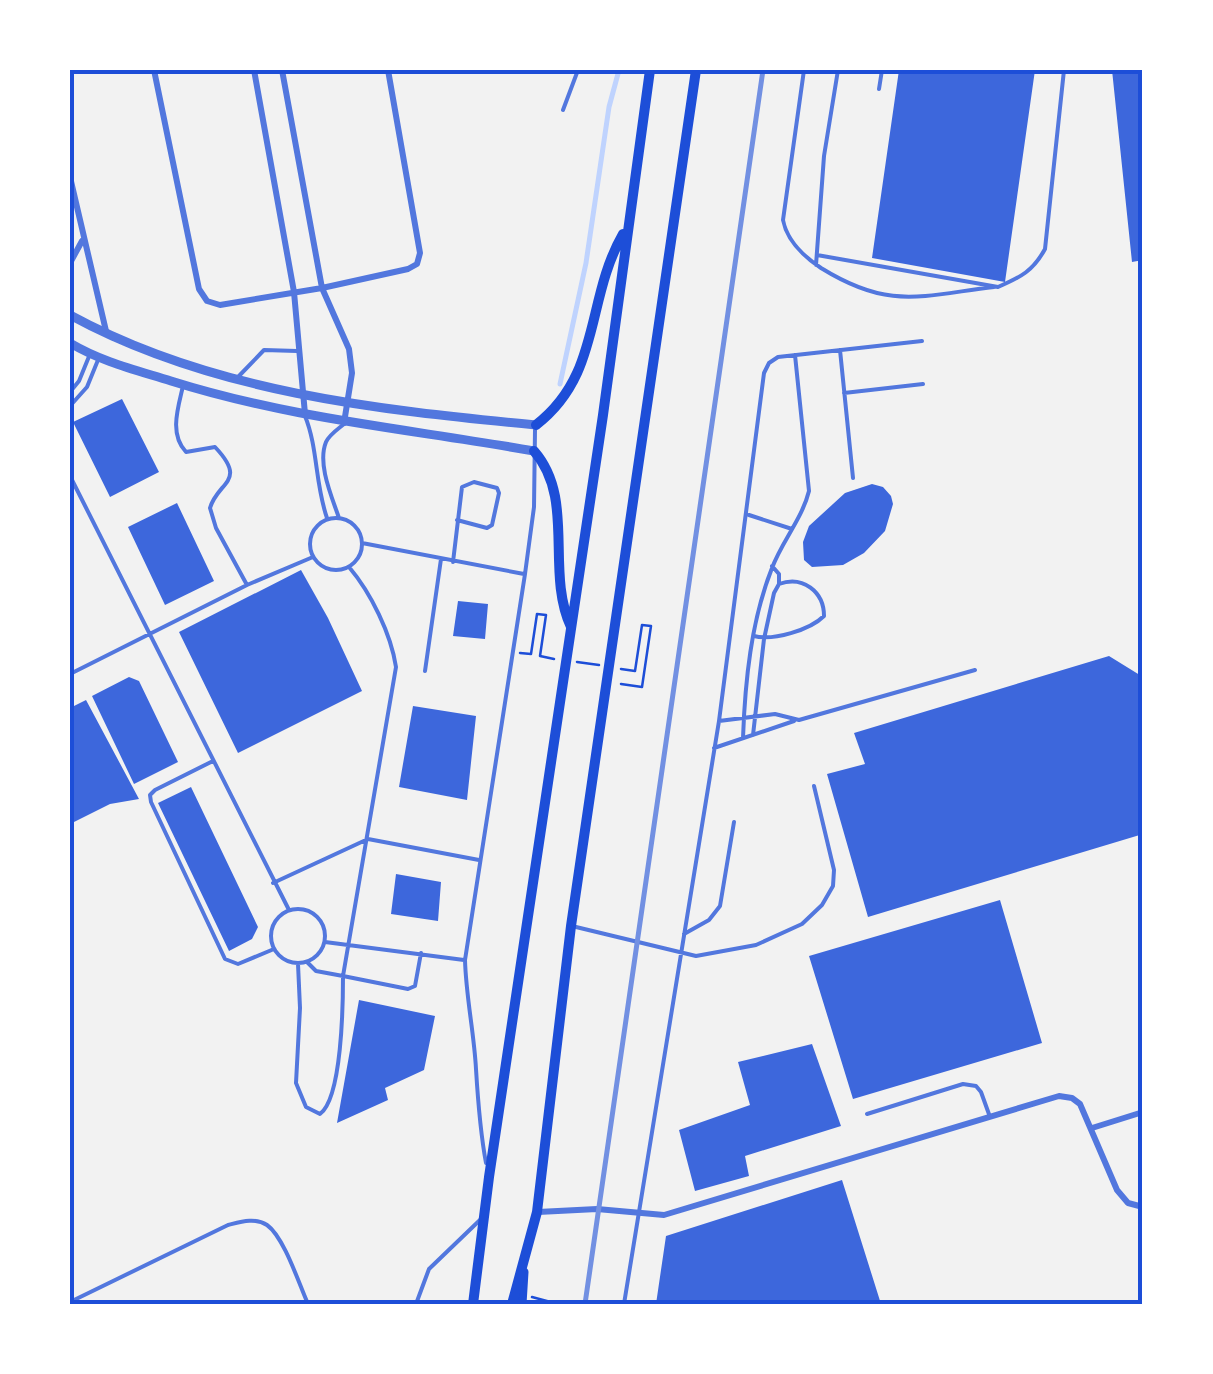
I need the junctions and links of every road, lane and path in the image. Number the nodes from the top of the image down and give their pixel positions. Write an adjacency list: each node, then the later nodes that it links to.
1 (154, 70): 23 (street)
2 (254, 70): 23 (street)
3 (282, 70): 22 (street)
4 (388, 70): 22 (street)
5 (578, 70): 13 (lane)
6 (650, 70): 15 (main road)
7 (696, 70): 72 (main road)
8 (804, 70): 20 (lane)
9 (838, 70): 18 (lane)
10 (882, 70): 12 (lane)
11 (1064, 70): 21 (lane)
12 (879, 89)
13 (563, 110)
14 (70, 177): 17 (street)
15 (626, 229): 42 (main road); 60 (main road)
16 (70, 235): 17 (street)
17 (83, 240): 19 (street); 25 (street)
18 (817, 256): 20 (lane); 21 (lane)
19 (70, 263)
20 (816, 264): 21 (lane)
21 (998, 287)
22 (322, 288): 23 (street); 38 (street)
23 (294, 292): 29 (street)
24 (70, 315): 25 (street)
25 (106, 335): 32 (street)
26 (922, 341): 28 (lane)
27 (70, 343): 31 (street)
28 (840, 350): 30 (lane); 36 (lane)
29 (297, 351): 32 (lane); 37 (street)
30 (795, 355): 46 (lane); 50 (lane)
31 (94, 357): 34 (street); 35 (lane); 39 (lane)
32 (237, 379): 37 (street)
33 (923, 384): 36 (lane)
34 (183, 385): 40 (street); 59 (lane)
35 (70, 392)
36 (844, 393): 45 (lane)
37 (305, 394): 38 (street); 40 (street)
38 (348, 402): 41 (street); 42 (street)
39 (70, 406)
40 (305, 416): 41 (street); 48 (lane)
41 (344, 424): 43 (street); 47 (lane)
42 (536, 425): 43 (lane)
43 (534, 451): 57 (lane); 60 (main road)
44 (70, 476): 61 (lane)
45 (853, 478)
46 (747, 515): 50 (lane); 76 (lane)
47 (339, 518): 48 (lane); 51 (lane)
48 (327, 520): 52 (lane)
49 (456, 520): 49 (lane); 54 (lane)
50 (792, 529): 55 (lane)
51 (362, 543): 53 (lane); 56 (lane)
52 (313, 557): 56 (lane); 59 (lane)
53 (441, 559): 54 (lane); 70 (lane)
54 (453, 562): 57 (lane)
55 (772, 566): 58 (lane); 62 (lane)
56 (350, 567): 83 (lane)
57 (525, 574): 84 (lane)
58 (779, 584): 63 (lane); 63 (lane)
59 (248, 586): 61 (lane)
60 (572, 628): 102 (main road)
61 (150, 635): 71 (lane); 80 (lane)
62 (754, 636): 63 (lane); 74 (lane)
63 (764, 638): 73 (lane)
64 (531, 654): 65 (path)
65 (559, 659)
66 (578, 662): 67 (path)
67 (597, 665)
68 (616, 668): 72 (path)
69 (975, 670): 75 (lane)
70 (425, 671)
71 (70, 674)
72 (606, 682): 87 (main road)
73 (754, 717): 74 (lane); 75 (lane); 77 (lane)
74 (744, 718): 76 (lane); 78 (lane)
75 (799, 720): 77 (lane)
76 (718, 721): 79 (lane)
77 (753, 735): 78 (lane)
78 (743, 738): 79 (lane)
79 (714, 748): 88 (lane)
80 (213, 761): 85 (lane); 91 (lane)
81 (814, 786): 92 (lane)
82 (734, 822): 88 (lane)
83 (368, 839): 84 (lane); 85 (lane); 90 (lane)
84 (479, 860): 94 (lane)
85 (273, 882): 86 (lane)
86 (289, 910): 89 (lane); 91 (lane)
87 (571, 926): 92 (lane); 104 (main road)
88 (684, 934): 92 (lane)
89 (325, 942): 90 (lane); 95 (lane)
90 (350, 944): 93 (lane); 97 (lane)
91 (274, 949): 96 (lane)
92 (681, 952): 105 (lane)
93 (422, 953): 94 (lane); 97 (lane)
94 (465, 960): 102 (lane)
95 (307, 962): 96 (lane); 97 (lane)
96 (298, 964): 97 (lane)
97 (343, 976)
98 (1143, 1112): 101 (street)
99 (867, 1114): 100 (lane)
100 (990, 1117): 101 (street); 105 (street)
101 (1092, 1128): 103 (street)
102 (489, 1177): 106 (main road)
103 (1143, 1207)
104 (536, 1212): 105 (street); 107 (main road)
105 (640, 1215): 115 (lane)
106 (484, 1216): 111 (lane); 112 (main road)
107 (524, 1255): 108 (main road); 113 (main road)
108 (523, 1300): 114 (path)
109 (70, 1302): 110 (lane)
110 (308, 1304)
111 (416, 1304)
112 (473, 1304)
113 (512, 1304)
114 (558, 1304)
115 (624, 1304)

